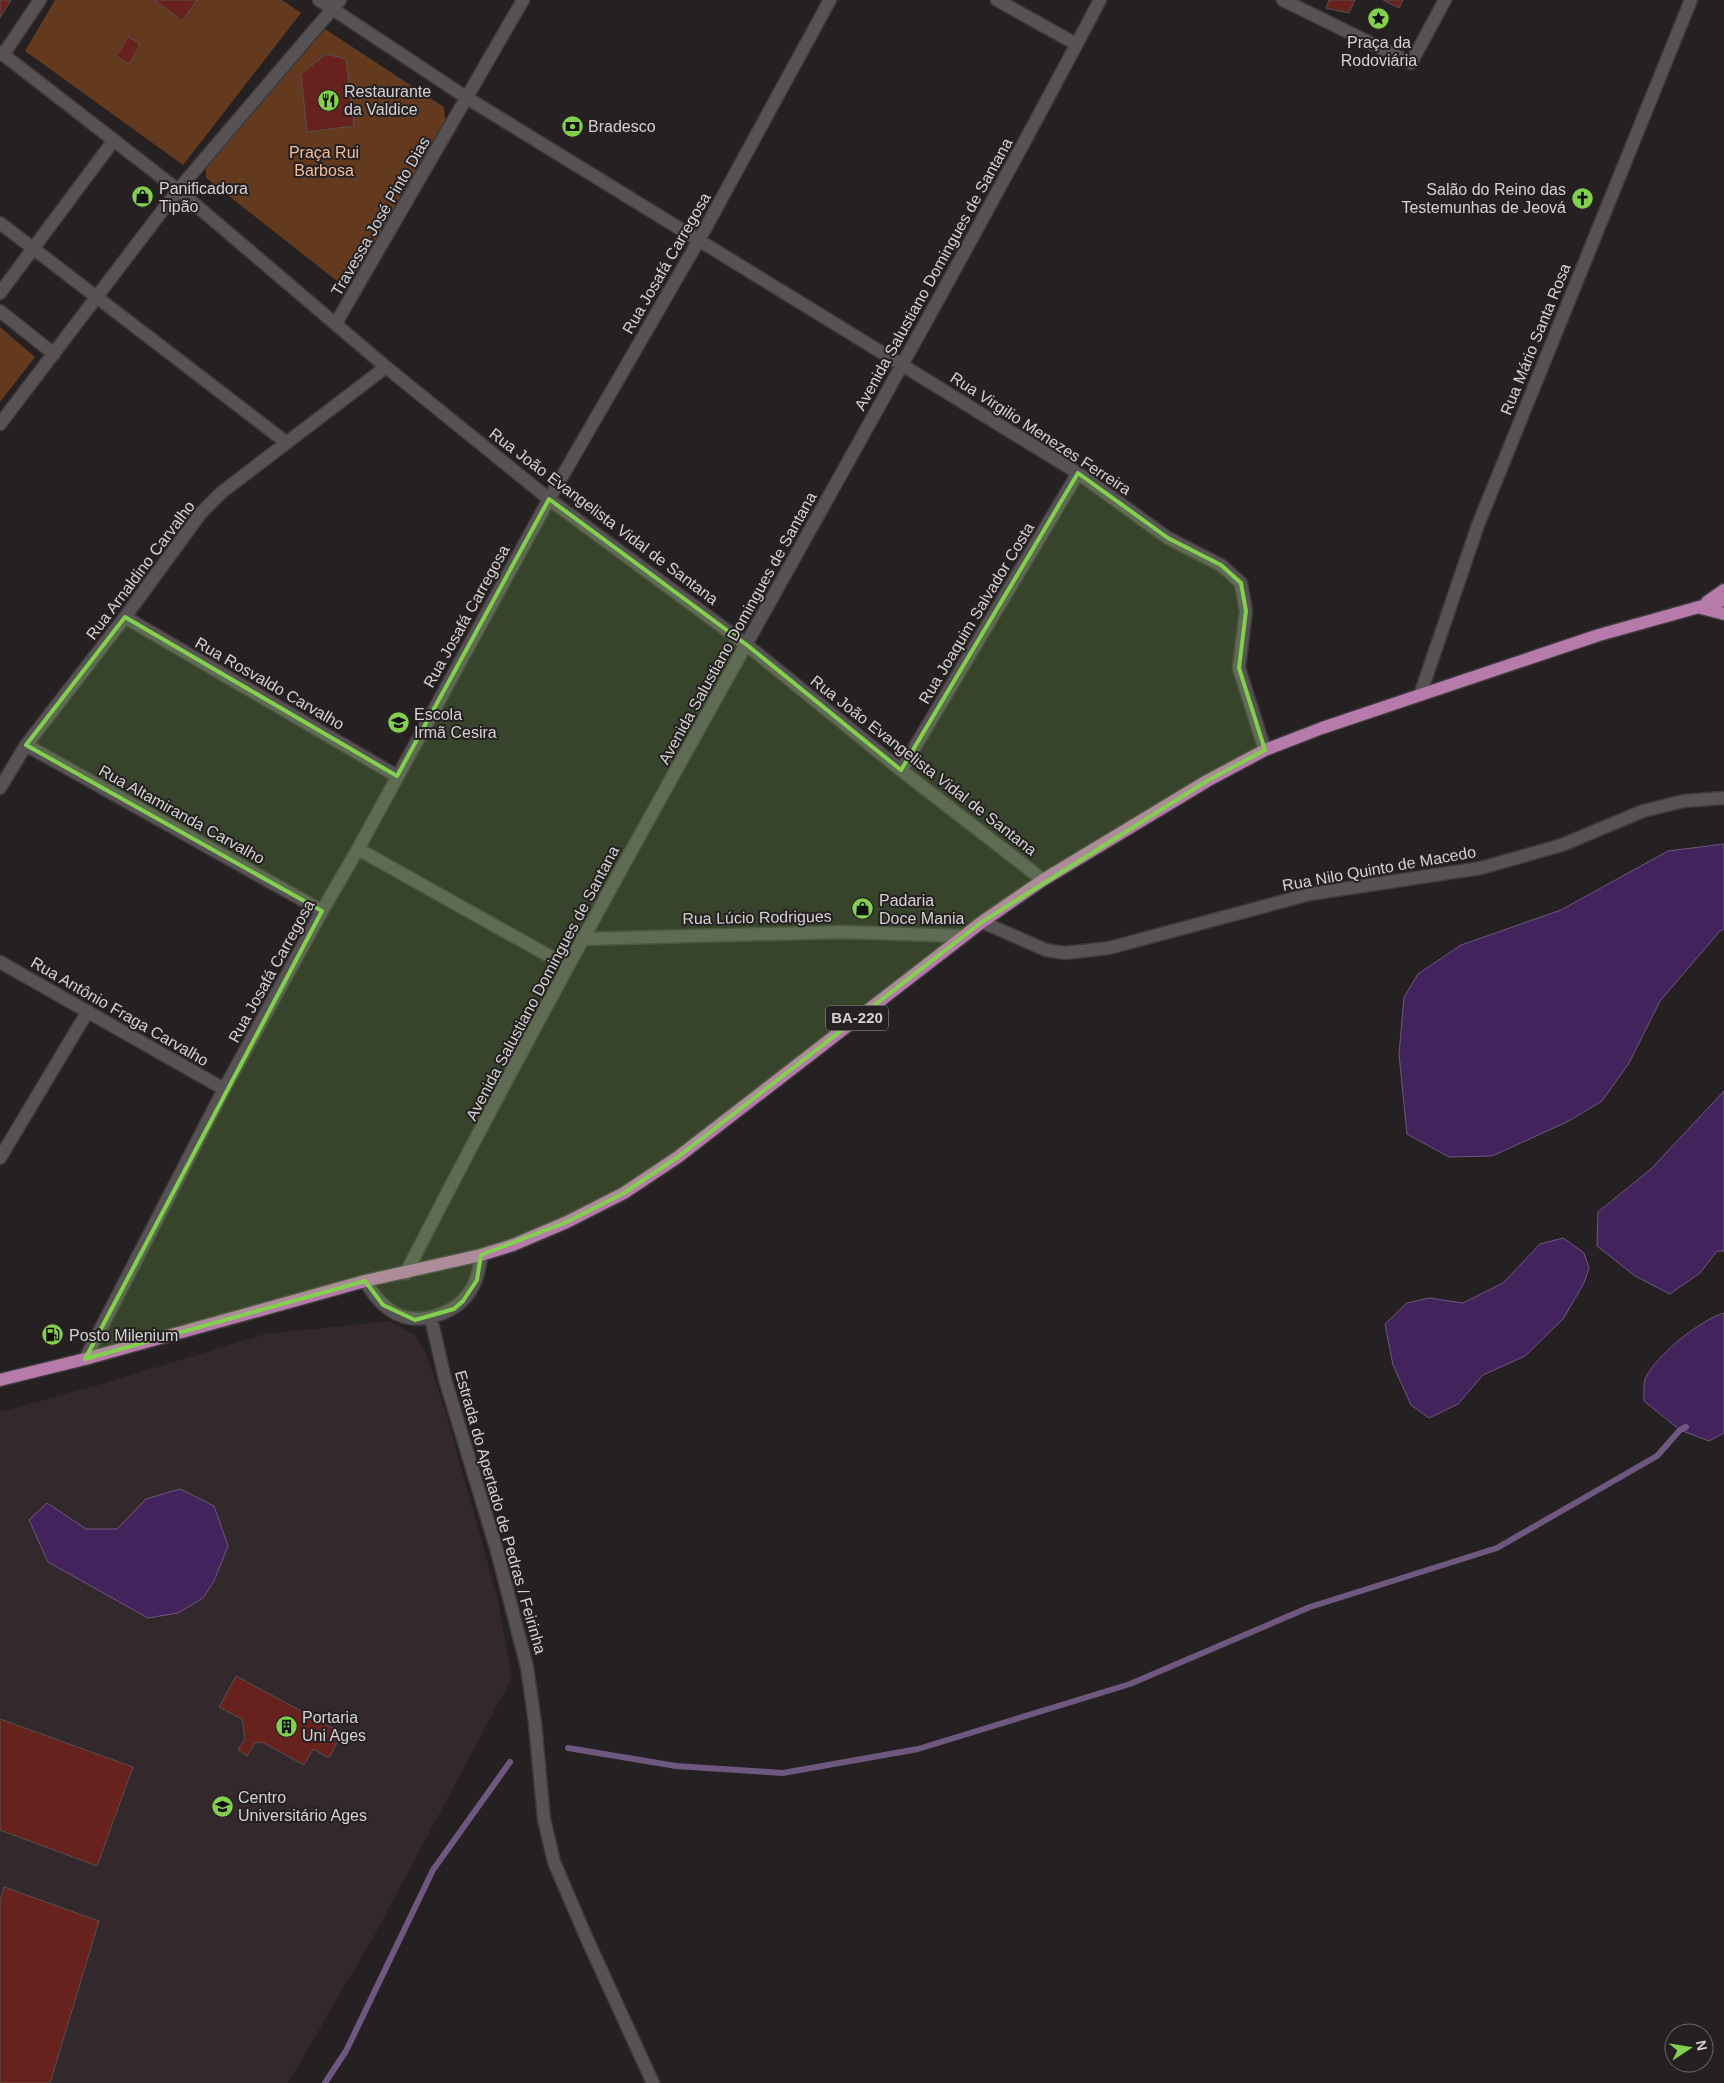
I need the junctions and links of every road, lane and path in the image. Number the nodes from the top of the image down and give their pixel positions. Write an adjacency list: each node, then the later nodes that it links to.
1 (40, 0): 12 (street)
2 (319, 0): 10 (street)
3 (523, 0): 13 (street, Travessa José Pinto Dias)
4 (830, 0): 17 (street, Rua Josafá Carregosa)
5 (997, 0): 11 (street)
6 (1100, 0): 11 (street, Avenida Salustiano Domingues de Santana)
7 (1283, 0): 8 (street)
8 (1445, 0)
9 (1691, 0): 36 (street, Rua Mário Santa Rosa)
10 (336, 4): 13 (street); 15 (street)
11 (1076, 44): 24 (street, Avenida Salustiano Domingues de Santana)
12 (2, 54): 14 (street)
13 (467, 98): 17 (street, Rua Virgilio Menezes Ferreira); 22 (street, Travessa José Pinto Dias)
14 (114, 140): 15 (street); 18 (street)
15 (178, 190): 20 (street); 22 (street)
16 (0, 223): 18 (street)
17 (699, 240): 24 (street, Rua Virgilio Menezes Ferreira); 29 (street, Rua Josafá Carregosa)
18 (35, 249): 19 (street); 20 (street)
19 (0, 293)
20 (97, 298): 23 (street); 27 (street)
21 (0, 311): 23 (street)
22 (336, 323): 25 (street, Rua João Evangelista Vidal de Santana)
23 (54, 354): 26 (street)
24 (903, 365): 28 (street, Rua Virgilio Menezes Ferreira); 35 (street, Avenida Salustiano Domingues de Santana)
25 (386, 367): 27 (street, Rua Arnaldino Carvalho); 29 (street, Rua João Evangelista Vidal de Santana)
26 (0, 424)
27 (288, 443): 34 (street, Rua Arnaldino Carvalho)
28 (1078, 473): 38 (street, Rua Virgilio Menezes Ferreira); 39 (street, Rua Joaquim Salvador Costa)
29 (549, 498): 35 (street, Rua João Evangelista Vidal de Santana); 40 (street, Rua Josafá Carregosa)
30 (1724, 590): 32 (main road)
31 (1724, 600): 32 (main road, BA-220)
32 (1699, 607): 33 (main road); 36 (main road, BA-220)
33 (1724, 614)
34 (126, 617): 37 (street, Rua Arnaldino Carvalho); 40 (street, Rua Rosvaldo Carvalho)
35 (747, 644): 39 (street, Rua João Evangelista Vidal de Santana); 48 (street, Avenida Salustiano Domingues de Santana)
36 (1420, 694): 38 (main road, BA-220)
37 (26, 745): 41 (street, Rua Arnaldino Carvalho); 45 (street, Rua Altamiranda Carvalho)
38 (1265, 750): 44 (main road, BA-220)
39 (901, 770): 44 (street, Rua João Evangelista Vidal de Santana)
40 (397, 776): 43 (street, Rua Josafá Carregosa)
41 (0, 788)
42 (1724, 798): 46 (street, Rua Nilo Quinto de Macedo)
43 (358, 849): 45 (street, Rua Josafá Carregosa); 50 (street)
44 (1043, 880): 46 (main road, BA-220)
45 (322, 910): 52 (street, Rua Josafá Carregosa)
46 (982, 922): 47 (main road, BA-220)
47 (963, 936): 48 (street, Rua Lúcio Rodrigues); 54 (main road, BA-220)
48 (582, 939): 50 (street, Avenida Salustiano Domingues de Santana)
49 (0, 962): 51 (street, Rua Antônio Fraga Carvalho)
50 (567, 966): 55 (street, Avenida Salustiano Domingues de Santana)
51 (88, 1012): 52 (street, Rua Antônio Fraga Carvalho); 53 (street)
52 (224, 1089): 58 (street, Rua Josafá Carregosa)
53 (0, 1158)
54 (481, 1255): 55 (main road, BA-220); 57 (street)
55 (406, 1273): 56 (main road, BA-220)
56 (366, 1281): 57 (street); 58 (main road, BA-220)
57 (431, 1318): 60 (street, Estrada do Apertado de Pedras / Feirinha)
58 (85, 1360): 59 (main road, BA-220)
59 (0, 1380)
60 (653, 2083)

